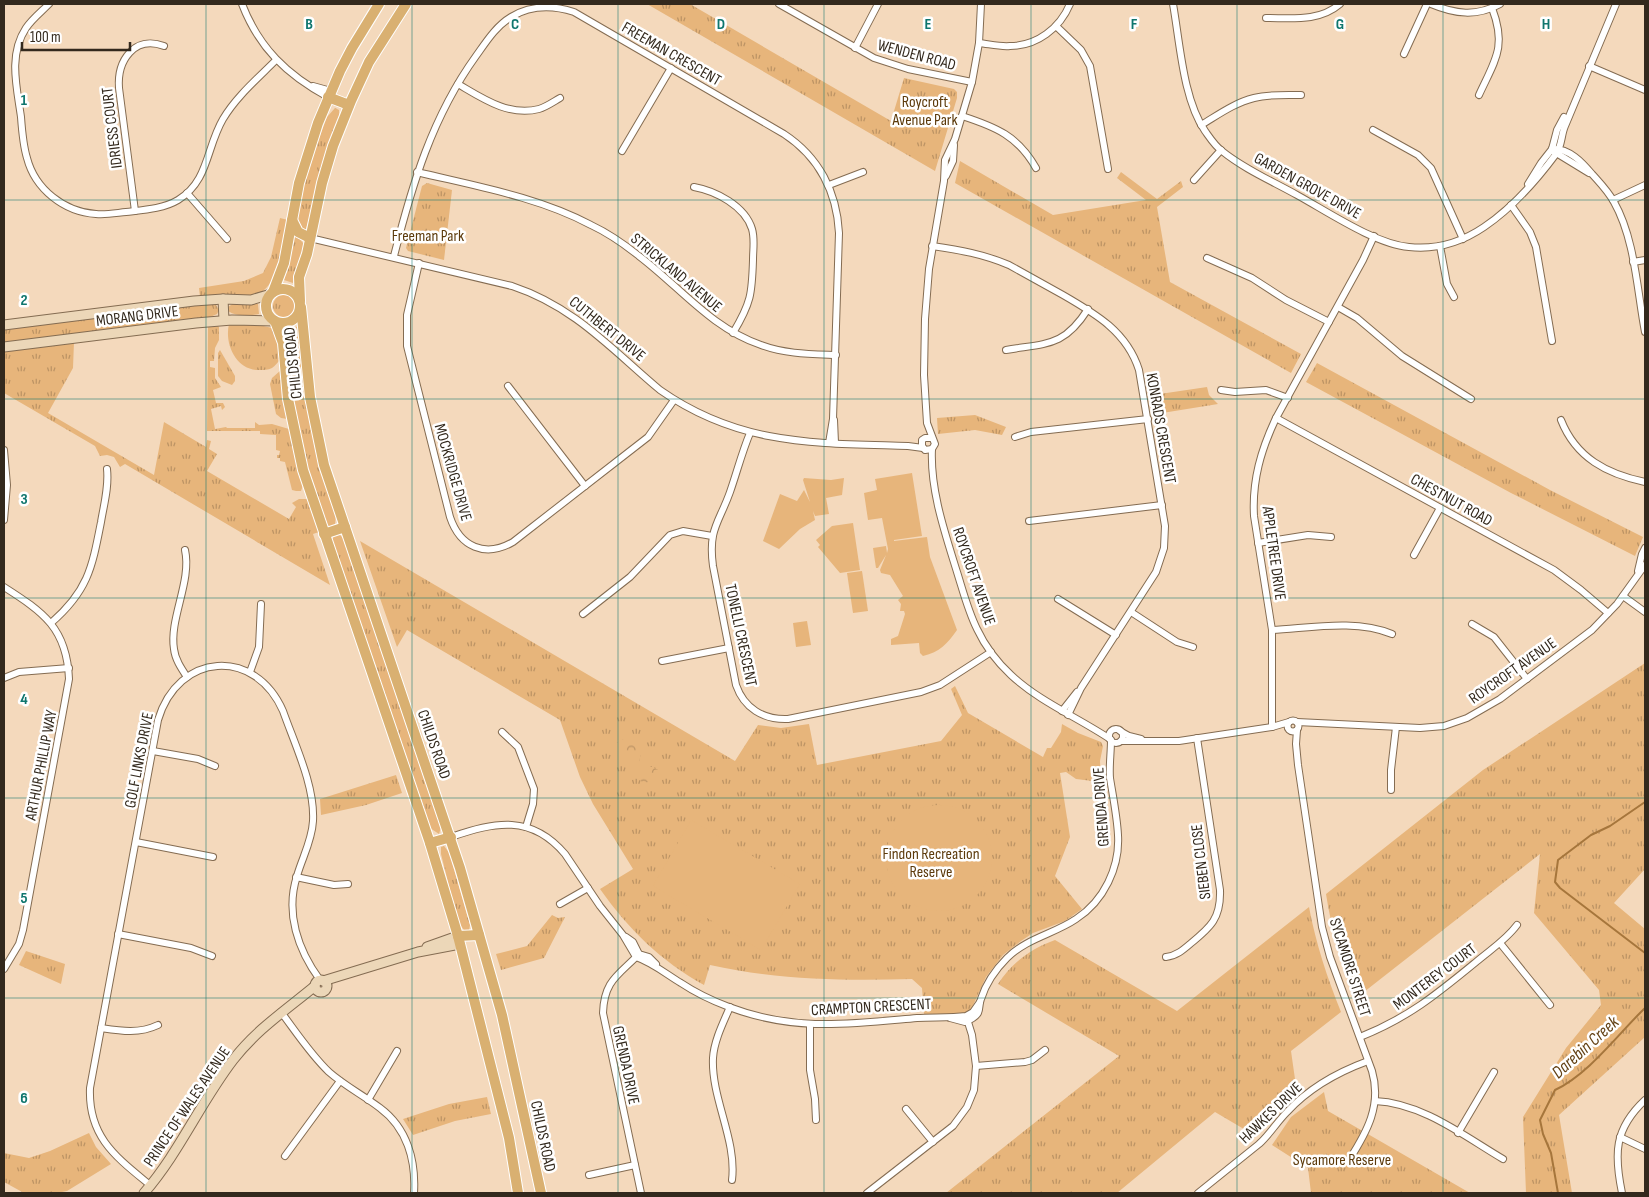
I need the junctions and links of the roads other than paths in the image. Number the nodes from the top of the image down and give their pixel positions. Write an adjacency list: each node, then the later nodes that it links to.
1 (49, 4): 50 (street)
2 (242, 4): 22 (street)
3 (379, 4): 28 (main road)
4 (406, 4): 32 (main road, CHILDS ROAD)
5 (779, 4): 20 (street, WENDEN ROAD)
6 (878, 4): 20 (street)
7 (981, 4): 18 (street)
8 (1070, 4): 17 (street)
9 (1173, 4): 34 (street, GARDEN GROVE DRIVE)
10 (1340, 4): 16 (street)
11 (1427, 4): 21 (street)
12 (1431, 4): 15 (street)
13 (1500, 4): 15 (street)
14 (1616, 4): 23 (street, GARDEN GROVE DRIVE)
15 (1492, 8): 30 (street)
16 (1266, 18)
17 (1056, 26): 18 (street); 40 (street)
18 (979, 43): 25 (street)
19 (164, 46): 50 (street, IDRIESS COURT)
20 (855, 48): 25 (street, WENDEN ROAD)
21 (1404, 54)
22 (276, 60): 28 (street); 47 (street)
23 (1589, 66): 27 (street); 37 (street, GARDEN GROVE DRIVE)
24 (671, 68): 26 (street, FREEMAN CRESCENT); 38 (street); 44 (street, FREEMAN CRESCENT)
25 (972, 82): 33 (street)
26 (458, 84): 31 (street); 41 (street, FREEMAN CRESCENT)
27 (1645, 90)
28 (329, 94): 32 (main road); 51 (main road)
29 (1301, 95): 34 (street)
30 (1479, 95)
31 (560, 98)
32 (350, 103): 52 (main road, CHILDS ROAD)
33 (962, 116): 39 (street); 56 (street)
34 (1201, 125): 36 (street, GARDEN GROVE DRIVE)
35 (1373, 130): 55 (street)
36 (1221, 150): 43 (street); 53 (street, GARDEN GROVE DRIVE)
37 (1555, 151): 48 (street); 49 (street, GARDEN GROVE DRIVE)
38 (622, 152)
39 (1036, 168)
40 (1108, 169)
41 (417, 172): 58 (street, FREEMAN CRESCENT); 74 (street, STRICKLAND AVENUE)
42 (863, 172): 44 (street)
43 (1194, 180)
44 (829, 185): 78 (street, FREEMAN CRESCENT)
45 (1645, 185): 48 (street)
46 (694, 187): 74 (street)
47 (187, 193): 50 (street); 54 (street)
48 (1613, 200): 61 (street)
49 (1511, 205): 55 (street, GARDEN GROVE DRIVE); 75 (street)
50 (135, 211)
51 (292, 219): 52 (main road); 63 (main road)
52 (310, 238): 58 (street, CUTHBERT DRIVE); 66 (main road, CHILDS ROAD)
53 (1376, 238): 57 (street, GARDEN GROVE DRIVE); 67 (street, APPLETREE DRIVE)
54 (227, 239)
55 (1463, 239): 57 (street, GARDEN GROVE DRIVE)
56 (932, 246): 68 (street, KONRADS CRESCENT); 87 (street)
57 (1440, 246): 64 (street)
58 (394, 256): 62 (street, CUTHBERT DRIVE)
59 (1208, 258): 71 (street)
60 (1645, 260): 61 (street)
61 (1633, 262): 73 (street)
62 (419, 263): 83 (street, CUTHBERT DRIVE); 98 (street, MOCKRIDGE DRIVE)
63 (272, 293): 65 (main road, MORANG DRIVE); 66 (main road); 70 (main road)
64 (1454, 296)
65 (223, 298): 69 (main road); 72 (main road, MORANG DRIVE)
66 (301, 304): 70 (main road); 103 (main road, CHILDS ROAD)
67 (1338, 307): 71 (street, APPLETREE DRIVE); 82 (street)
68 (1088, 309): 77 (street); 85 (street, KONRADS CRESCENT)
69 (224, 320): 70 (main road, MORANG DRIVE); 76 (main road, MORANG DRIVE)
70 (275, 321): 104 (main road, CHILDS ROAD)
71 (1329, 322): 81 (street, APPLETREE DRIVE)
72 (4, 325)
73 (1645, 332)
74 (733, 333): 78 (street, STRICKLAND AVENUE)
75 (1552, 341)
76 (4, 347)
77 (1006, 350)
78 (836, 355): 91 (street, FREEMAN CRESCENT)
79 (508, 386): 98 (street)
80 (1222, 390): 81 (street)
81 (1288, 398): 84 (street, APPLETREE DRIVE)
82 (1471, 399)
83 (674, 400): 88 (street, CUTHBERT DRIVE); 98 (street, MOCKRIDGE DRIVE)
84 (1276, 418): 100 (street, CHESTNUT ROAD); 107 (street, APPLETREE DRIVE)
85 (1148, 419): 89 (street); 99 (street, KONRADS CRESCENT)
86 (1561, 420): 97 (street)
87 (927, 423): 90 (street); 92 (street)
88 (748, 432): 91 (street, CUTHBERT DRIVE); 105 (street, TONELLI CRESCENT)
89 (1015, 437)
90 (931, 438): 92 (street); 93 (street)
91 (832, 443): 92 (street, CUTHBERT DRIVE)
92 (922, 445): 93 (street); 95 (street, ROYCROFT AVENUE)
93 (932, 449): 95 (street, ROYCROFT AVENUE)
94 (4, 450): 101 (street)
95 (931, 465): 128 (street, ROYCROFT AVENUE)
96 (108, 469): 121 (street)
97 (1645, 482)
98 (585, 486)
99 (1162, 505): 102 (street); 117 (street, KONRADS CRESCENT)
100 (1440, 508): 110 (street); 119 (street, CHESTNUT ROAD)
101 (4, 520)
102 (1028, 521)
103 (345, 527): 104 (main road); 155 (main road, CHILDS ROAD)
104 (324, 534): 157 (main road, CHILDS ROAD)
105 (712, 536): 120 (street); 127 (street, TONELLI CRESCENT)
106 (1330, 537): 107 (street)
107 (1258, 543): 123 (street, APPLETREE DRIVE)
108 (1645, 548): 112 (street, ROYCROFT AVENUE)
109 (185, 550): 132 (street)
110 (1414, 555)
111 (1645, 565): 112 (street, ROYCROFT AVENUE)
112 (1637, 574): 114 (street, ROYCROFT AVENUE)
113 (4, 587): 121 (street, ARTHUR PHILLIP WAY)
114 (1623, 596): 118 (street); 119 (street, ROYCROFT AVENUE)
115 (1058, 598): 125 (street)
116 (261, 604): 131 (street)
117 (1131, 612): 125 (street, KONRADS CRESCENT); 126 (street)
118 (1645, 612)
119 (1608, 613): 134 (street, ROYCROFT AVENUE)
120 (583, 614)
121 (51, 623): 130 (street, ARTHUR PHILLIP WAY)
122 (1472, 624): 134 (street)
123 (1272, 630): 124 (street); 139 (street, APPLETREE DRIVE)
124 (1392, 634)
125 (1116, 635): 135 (street, KONRADS CRESCENT)
126 (1193, 647)
127 (729, 648): 128 (street, TONELLI CRESCENT); 129 (street)
128 (990, 650): 135 (street, ROYCROFT AVENUE)
129 (662, 661)
130 (69, 668): 133 (street); 171 (street, ARTHUR PHILLIP WAY)
131 (250, 672): 132 (street, GOLF LINKS DRIVE); 159 (street, GOLF LINKS DRIVE)
132 (187, 677): 150 (street, GOLF LINKS DRIVE)
133 (4, 678)
134 (1527, 678): 140 (street, ROYCROFT AVENUE)
135 (1065, 713): 141 (street, ROYCROFT AVENUE)
136 (1289, 722): 137 (street); 139 (street); 142 (street)
137 (1297, 722): 138 (street, ROYCROFT AVENUE); 142 (street)
138 (1313, 724): 140 (street, ROYCROFT AVENUE); 142 (street, ROYCROFT AVENUE)
139 (1272, 727): 142 (street); 146 (street)
140 (1396, 727): 153 (street)
141 (1096, 730): 143 (street, ROYCROFT AVENUE); 147 (street, ROYCROFT AVENUE)
142 (1294, 730): 180 (street, SYCAMORE STREET)
143 (1112, 731): 144 (street); 147 (street)
144 (1120, 731): 148 (street); 149 (street)
145 (502, 732): 154 (street)
146 (1197, 738): 149 (street); 170 (street, SIEBEN CLOSE)
147 (1110, 740): 148 (street); 151 (street, GRENDA DRIVE)
148 (1119, 742): 149 (street); 151 (street, GRENDA DRIVE)
149 (1152, 742)
150 (153, 751): 152 (street); 156 (street, GOLF LINKS DRIVE)
151 (1111, 756): 176 (street, GRENDA DRIVE)
152 (215, 766)
153 (1391, 790)
154 (526, 827): 155 (street); 161 (street)
155 (451, 836): 157 (main road); 165 (main road, CHILDS ROAD)
156 (136, 842): 158 (street); 164 (street, GOLF LINKS DRIVE)
157 (430, 843): 166 (main road, CHILDS ROAD)
158 (213, 857)
159 (296, 877): 160 (street); 172 (street, GOLF LINKS DRIVE)
160 (348, 884)
161 (588, 888): 162 (street); 168 (street)
162 (560, 904)
163 (1517, 925): 167 (street, MONTEREY COURT)
164 (118, 934): 169 (street); 179 (street, GOLF LINKS DRIVE)
165 (479, 935): 166 (main road, PRINCE OF WALES AVENUE); 190 (main road, CHILDS ROAD)
166 (459, 940): 172 (main road, PRINCE OF WALES AVENUE); 206 (main road, CHILDS ROAD)
167 (1500, 943): 173 (street); 180 (street, MONTEREY COURT)
168 (637, 955): 174 (street, CRAMPTON CRESCENT); 200 (street, GRENDA DRIVE)
169 (212, 956)
170 (1166, 957)
171 (4, 970)
172 (320, 985): 175 (main road, PRINCE OF WALES AVENUE)
173 (1550, 1005)
174 (730, 1007): 178 (street, CRAMPTON CRESCENT); 202 (street)
175 (281, 1012): 186 (street); 203 (main road, PRINCE OF WALES AVENUE)
176 (968, 1019): 178 (street, CRAMPTON CRESCENT); 184 (street)
177 (158, 1025): 179 (street)
178 (810, 1025): 192 (street)
179 (101, 1028): 203 (street, GOLF LINKS DRIVE)
180 (1360, 1037): 183 (street, SYCAMORE STREET)
181 (397, 1050): 187 (street)
182 (1045, 1050): 184 (street)
183 (1368, 1061): 189 (street, SYCAMORE STREET); 211 (street, HAWKES DRIVE)
184 (976, 1066): 195 (street)
185 (1494, 1072): 193 (street)
186 (340, 1081): 187 (street); 197 (street)
187 (368, 1100): 205 (street)
188 (1645, 1100): 194 (street)
189 (1375, 1101): 193 (street); 199 (street, SYCAMORE STREET)
190 (522, 1104): 207 (main road); 208 (main road, CHILDS ROAD)
191 (906, 1109): 195 (street)
192 (816, 1120)
193 (1458, 1132): 198 (street)
194 (1620, 1136): 196 (street); 212 (street)
195 (933, 1142): 210 (street)
196 (1645, 1149)
197 (285, 1156)
198 (1503, 1159)
199 (1349, 1160)
200 (635, 1165): 201 (street); 209 (street, GRENDA DRIVE)
201 (589, 1175)
202 (732, 1180)
203 (150, 1186): 204 (main road, PRINCE OF WALES AVENUE)
204 (144, 1193)
205 (414, 1193)
206 (518, 1193)
207 (536, 1193)
208 (541, 1193)
209 (642, 1193)
210 (867, 1193)
211 (1198, 1193)
212 (1622, 1193)

